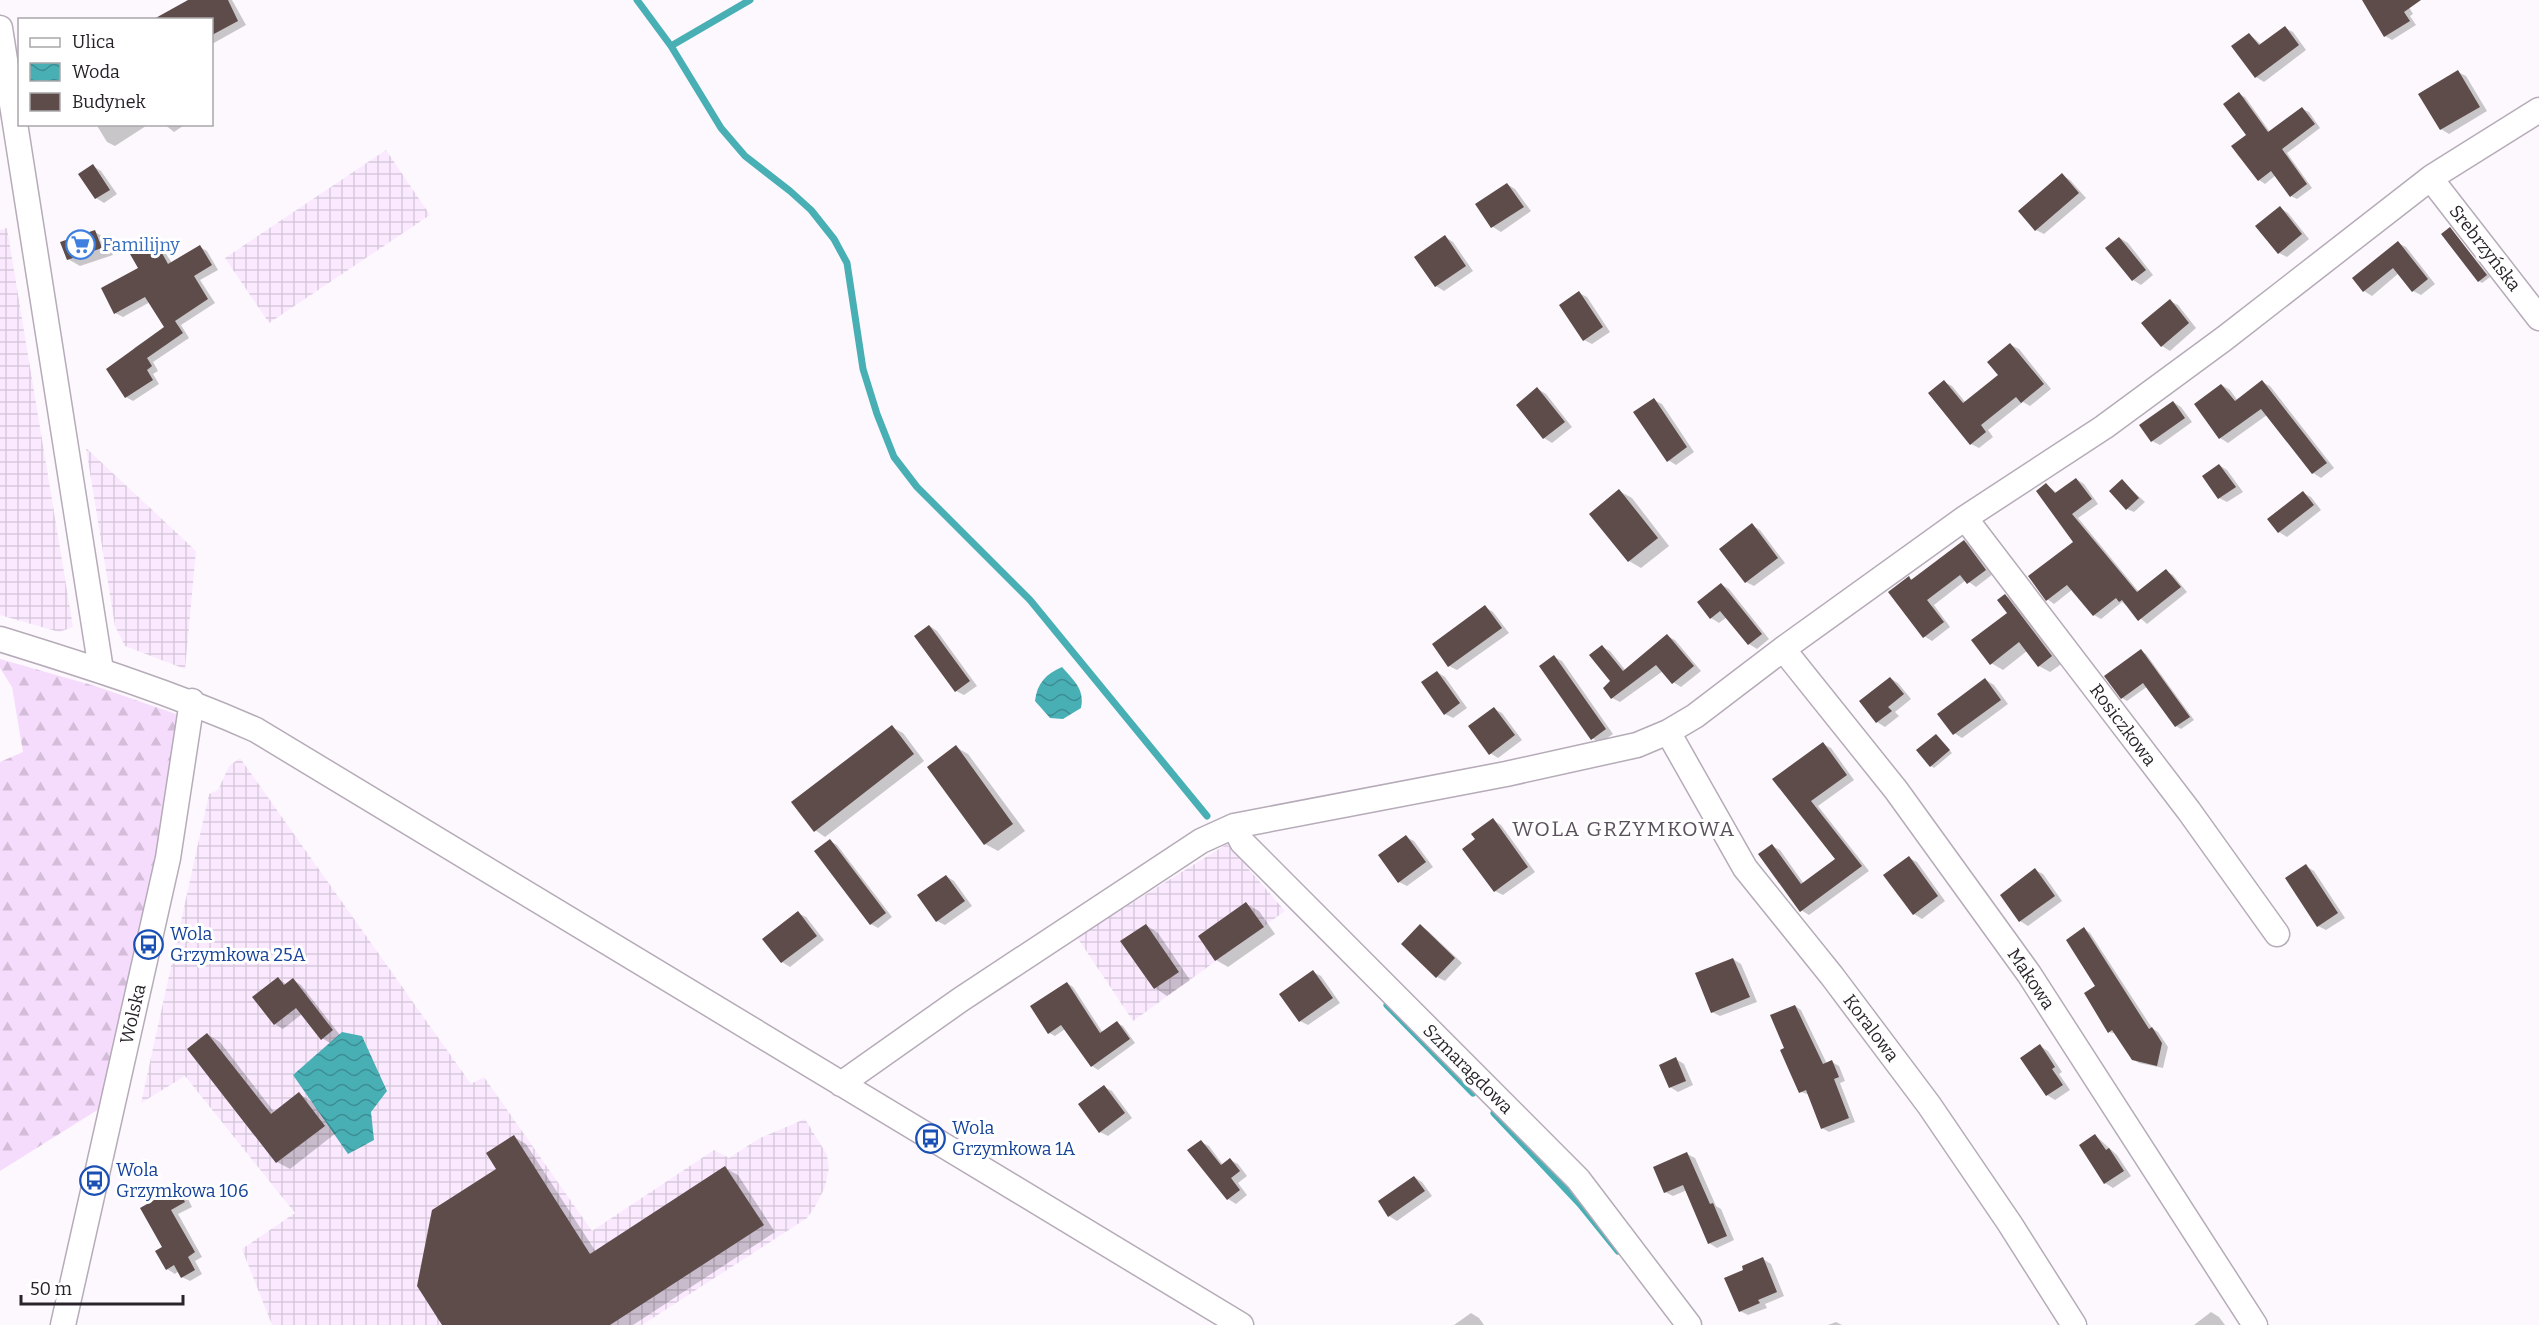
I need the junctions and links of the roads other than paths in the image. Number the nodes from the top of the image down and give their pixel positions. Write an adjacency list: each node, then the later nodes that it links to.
1 (0, 28): 8 (street)
2 (2539, 110): 3 (street)
3 (2432, 177): 4 (street, Srebrzyńska); 5 (street)
4 (2539, 318)
5 (1965, 518): 7 (street); 12 (street, Rosiczkowa)
6 (0, 639): 8 (street)
7 (1783, 649): 10 (street); 18 (street, Makowa)
8 (101, 670): 9 (street)
9 (192, 701): 13 (street); 14 (street, Wolska)
10 (1668, 732): 11 (street); 17 (street, Koralowa)
11 (1234, 826): 13 (street); 16 (street, Szmaragdowa)
12 (2277, 933)
13 (841, 1084): 15 (street)
14 (63, 1325)
15 (1241, 1325)
16 (1689, 1325)
17 (2074, 1325)
18 (2255, 1325)

